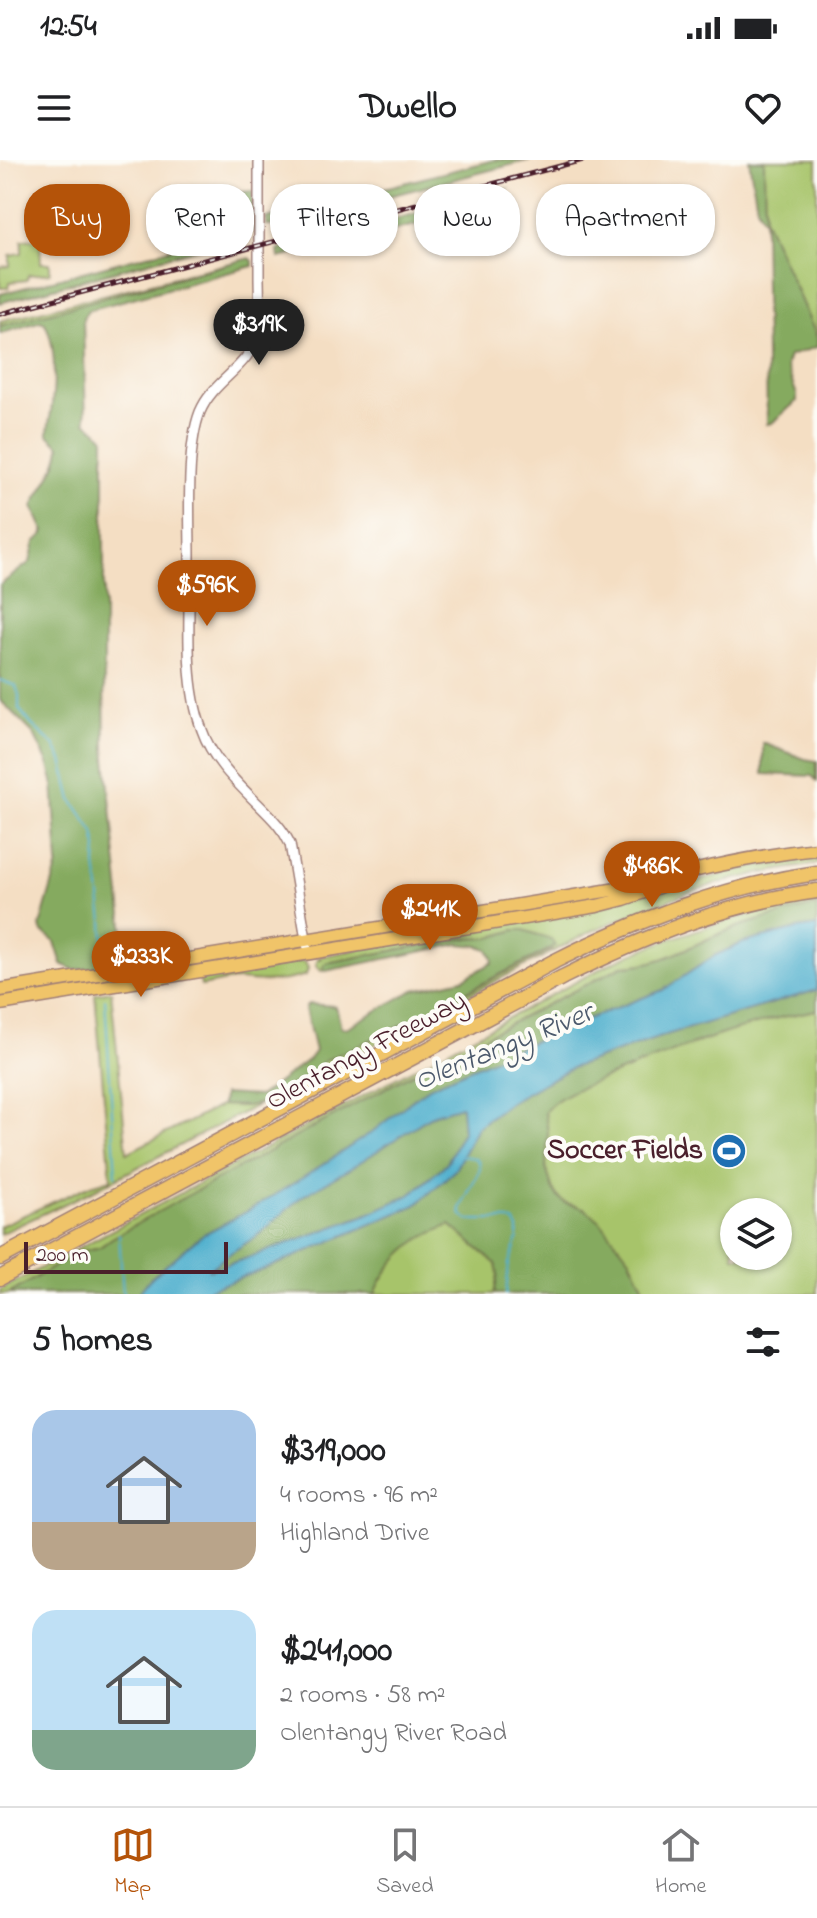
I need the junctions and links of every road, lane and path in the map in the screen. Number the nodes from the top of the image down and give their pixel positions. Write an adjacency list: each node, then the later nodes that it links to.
1 (259, 160): 6 (street)
2 (817, 849): 3 (main road)
3 (713, 867): 6 (main road); 7 (main road)
4 (817, 873): 10 (highway, Olentangy Freeway)
5 (817, 891): 13 (highway, Olentangy Freeway)
6 (306, 939): 7 (street); 8 (main road)
7 (308, 953): 9 (main road)
8 (0, 990)
9 (0, 1004)
10 (129, 1190): 11 (highway); 12 (highway, Olentangy Freeway)
11 (0, 1246)
12 (0, 1258)
13 (0, 1278)

